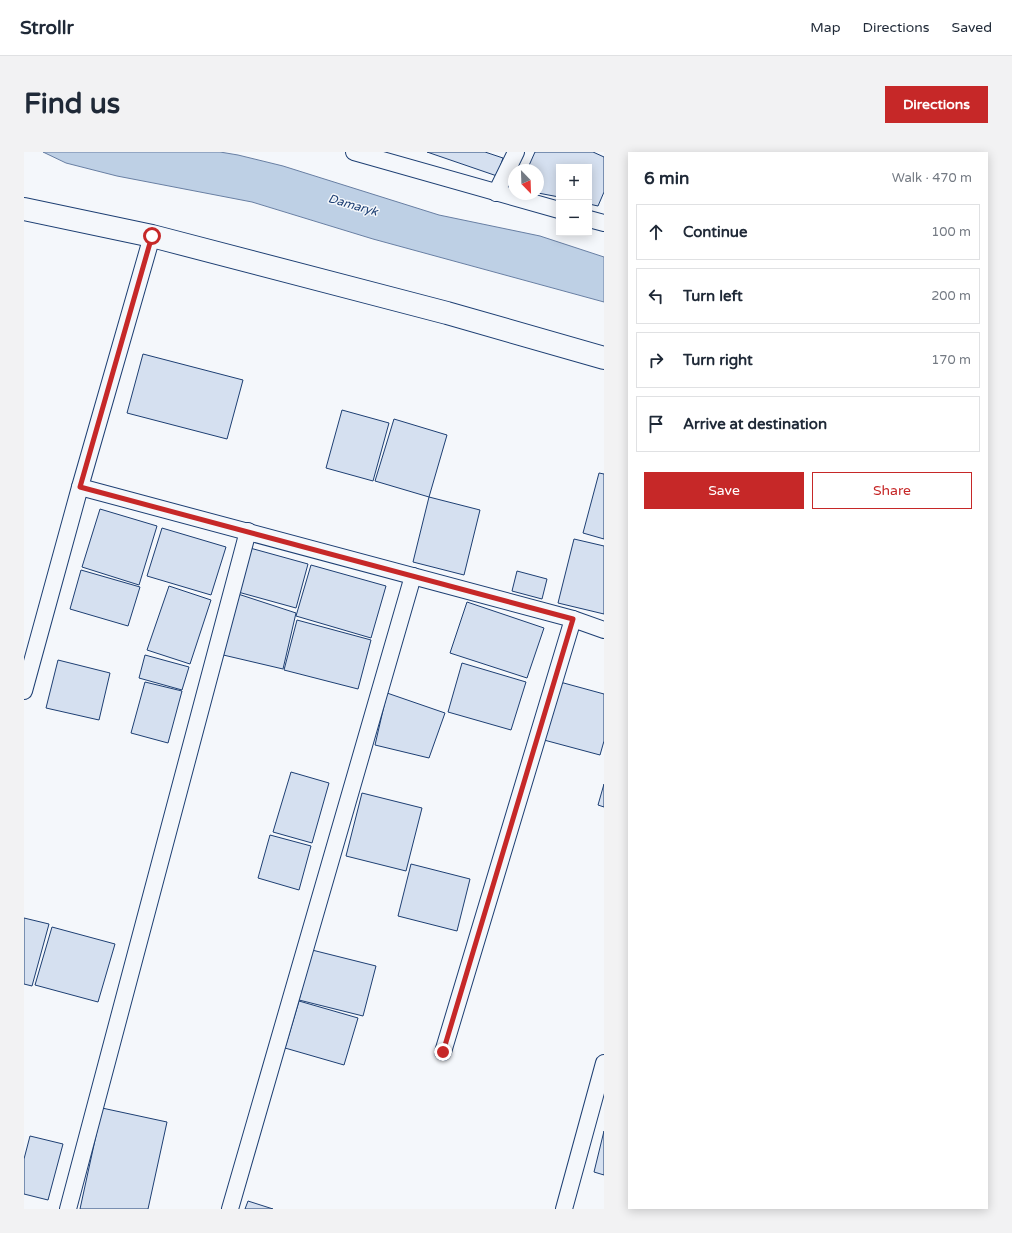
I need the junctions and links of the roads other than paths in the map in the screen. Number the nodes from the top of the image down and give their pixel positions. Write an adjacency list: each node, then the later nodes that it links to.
1 (354, 152): 3 (street)
2 (516, 152): 3 (street)
3 (496, 192): 4 (street)
4 (556, 209)
5 (24, 210): 8 (main road)
6 (592, 220): 7 (street)
7 (604, 223)
8 (152, 236): 9 (main road); 10 (street)
9 (604, 358)
10 (80, 487): 11 (street); 15 (street)
11 (248, 531): 12 (street); 18 (street)
12 (413, 576): 13 (street); 19 (street)
13 (573, 619): 14 (street); 16 (street)
14 (604, 630)
15 (24, 691)
16 (443, 1052)
17 (604, 1063): 20 (street)
18 (68, 1209)
19 (230, 1209)
20 (564, 1209)

